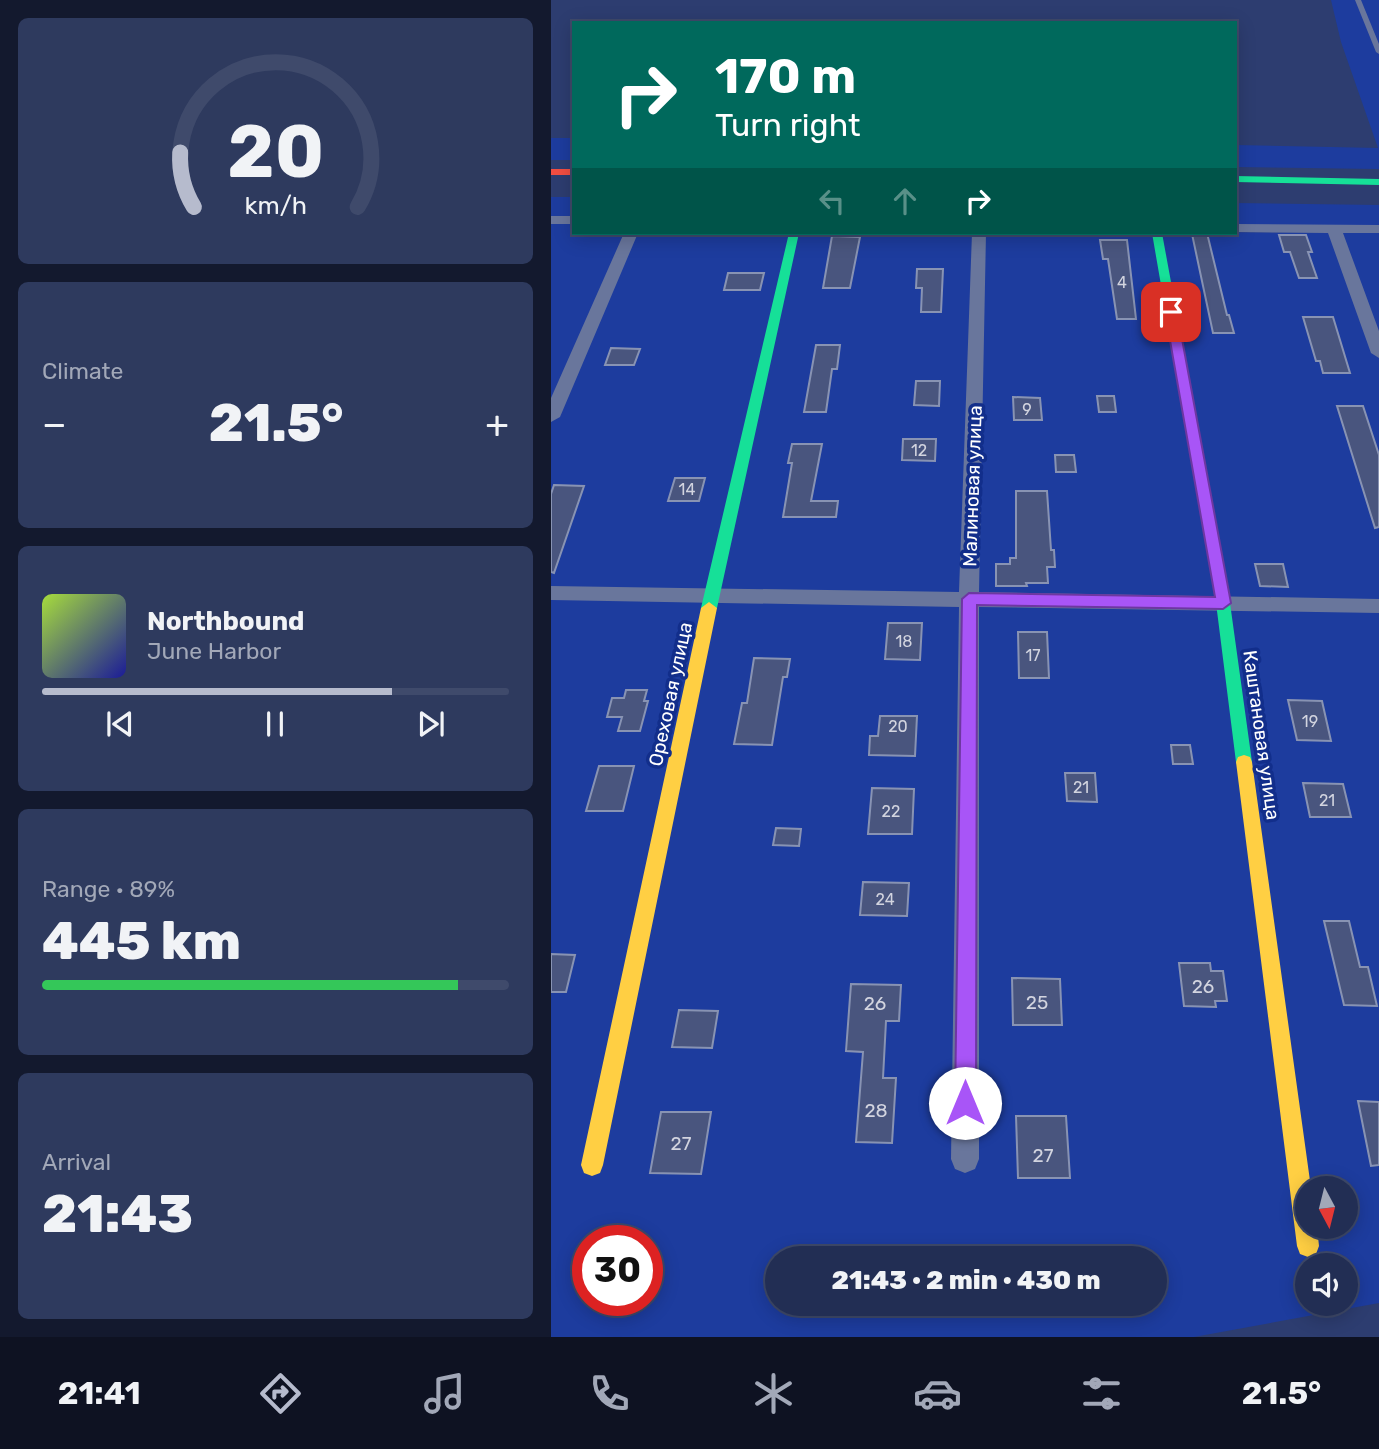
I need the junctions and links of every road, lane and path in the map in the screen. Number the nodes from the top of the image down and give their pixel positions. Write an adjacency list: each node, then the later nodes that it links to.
1 (1358, 0): 2 (lane)
2 (1376, 37): 3 (lane)
3 (1379, 52)
4 (551, 172): 5 (street)
5 (572, 172)
6 (1237, 179): 7 (street)
7 (1379, 182)
8 (551, 220): 9 (street)
9 (572, 220)
10 (1237, 229): 11 (street)
11 (1334, 229): 12 (street); 17 (street)
12 (1379, 229)
13 (630, 235): 18 (street)
14 (794, 235): 20 (street, Ореховая улица)
15 (979, 235): 21 (street, Малиновая улица)
16 (1157, 235): 22 (street, Каштановая улица)
17 (1379, 353)
18 (551, 417)
19 (551, 593): 20 (street)
20 (712, 595): 21 (street); 25 (street, Ореховая улица)
21 (969, 599): 22 (street); 24 (street, Малиновая улица)
22 (1223, 603): 23 (street); 26 (street, Каштановая улица)
23 (1379, 606)
24 (965, 1159)
25 (592, 1166)
26 (1308, 1246)

